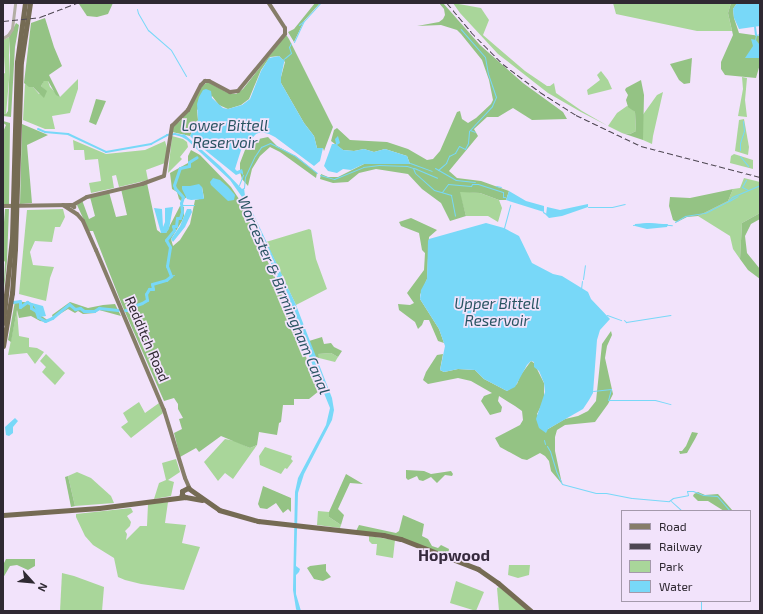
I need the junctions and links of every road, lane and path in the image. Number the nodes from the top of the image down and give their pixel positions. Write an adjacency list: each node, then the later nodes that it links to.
1 (15, 3): 6 (street)
2 (25, 3): 5 (highway)
3 (30, 3): 5 (highway)
4 (269, 3): 8 (main road)
5 (25, 17): 9 (highway)
6 (3, 38)
7 (3, 206): 8 (main road)
8 (72, 207): 12 (main road, Redditch Road)
9 (8, 307): 10 (highway); 11 (highway)
10 (3, 323)
11 (3, 346)
12 (184, 478): 13 (main road, Redditch Road); 14 (main road, Redditch Road)
13 (183, 490): 14 (highway); 15 (highway); 16 (highway)
14 (190, 490): 15 (highway); 17 (highway, Redditch Road)
15 (187, 497): 16 (highway, Redditch Road); 17 (highway, Redditch Road)
16 (170, 499): 18 (highway, Redditch Road)
17 (202, 500): 19 (highway, Redditch Road)
18 (3, 515)
19 (531, 611)

